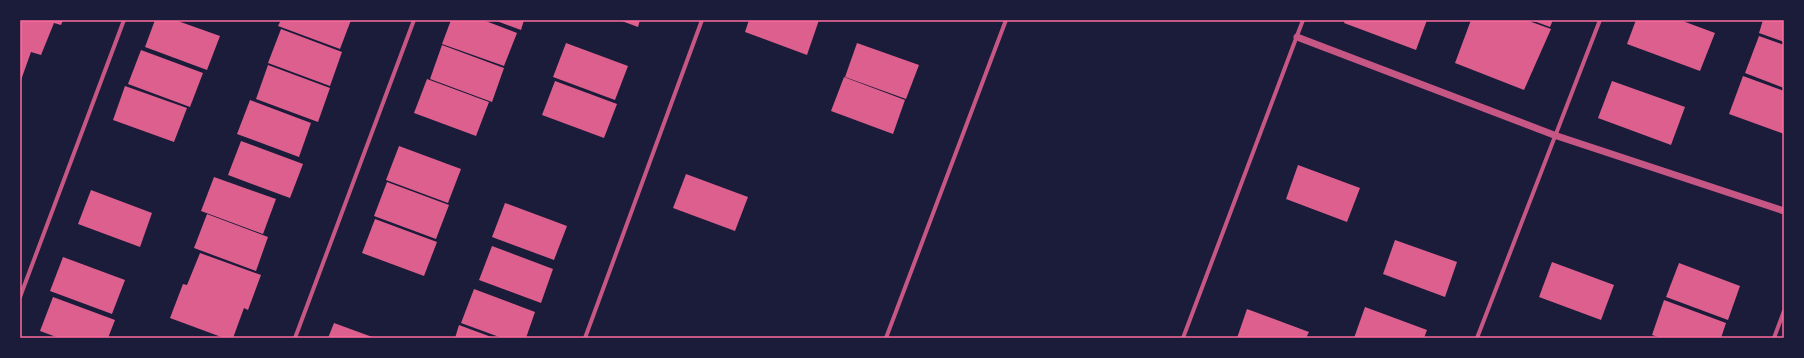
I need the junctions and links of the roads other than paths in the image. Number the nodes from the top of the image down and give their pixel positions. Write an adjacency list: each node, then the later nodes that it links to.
1 (124, 20): 10 (street)
2 (414, 20): 12 (street)
3 (702, 20): 13 (street)
4 (1006, 20): 14 (street)
5 (1303, 20): 7 (street)
6 (1600, 20): 8 (street)
7 (1297, 37): 8 (street); 15 (street)
8 (1554, 135): 9 (street); 16 (street)
9 (1784, 211)
10 (20, 297)
11 (1784, 312): 17 (street)
12 (295, 338)
13 (585, 338)
14 (886, 338)
15 (1182, 338)
16 (1477, 338)
17 (1774, 338)

